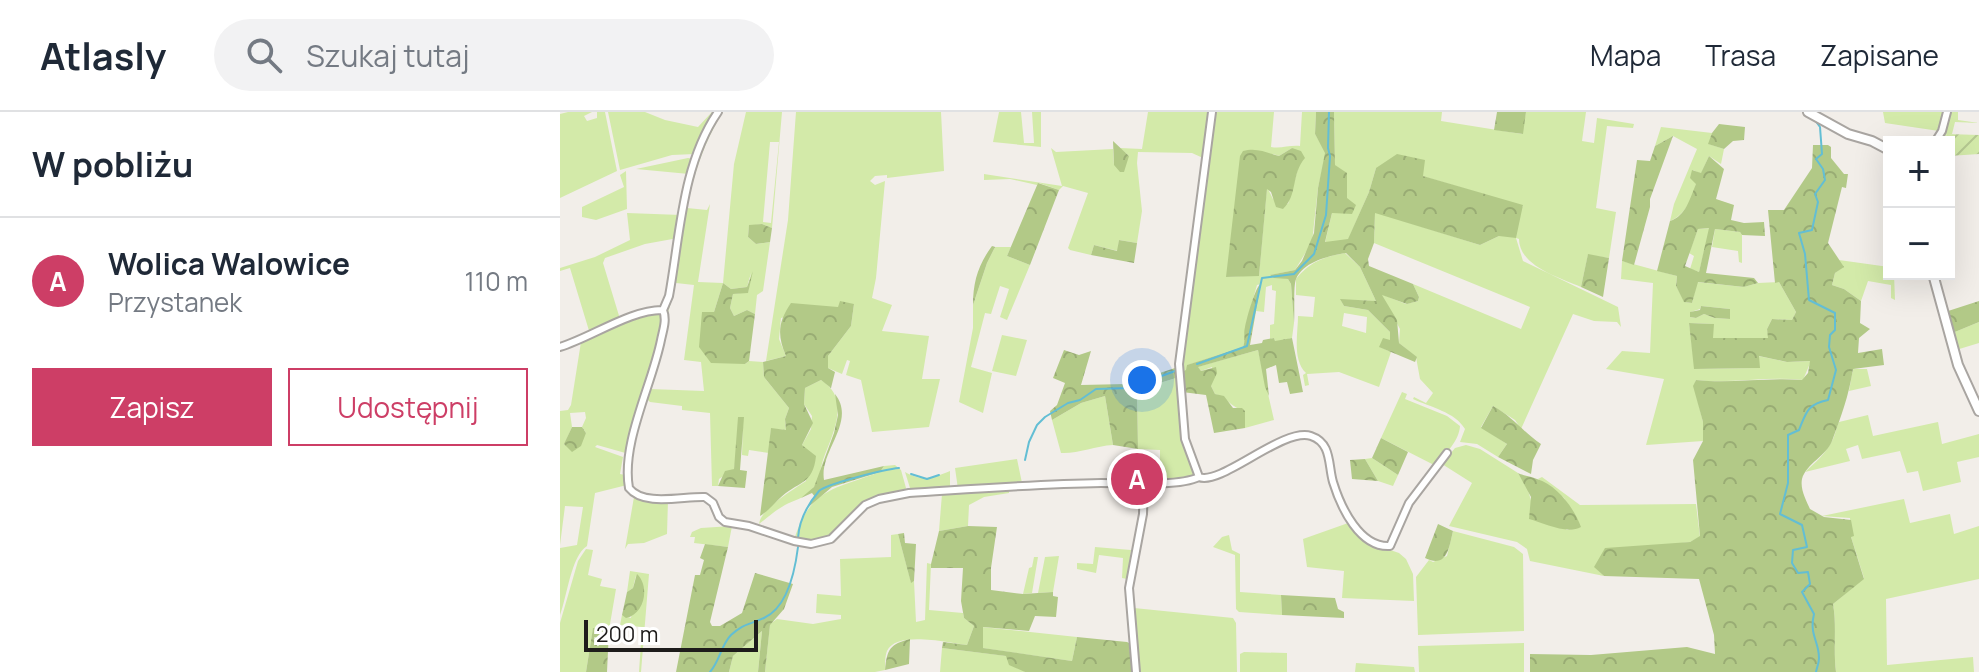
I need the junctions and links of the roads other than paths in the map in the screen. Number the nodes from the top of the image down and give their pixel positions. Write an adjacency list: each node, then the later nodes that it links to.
1 (718, 112): 9 (street)
2 (1212, 112): 13 (street)
3 (1808, 112): 5 (street)
4 (1947, 112): 6 (street)
5 (1823, 115): 7 (street)
6 (1939, 136)
7 (1883, 147)
8 (1935, 280): 11 (street)
9 (663, 310): 10 (street); 14 (street)
10 (560, 347)
11 (1979, 411)
12 (1447, 453): 13 (street)
13 (1199, 477): 14 (street)
14 (1144, 483): 15 (street)
15 (1136, 672)

